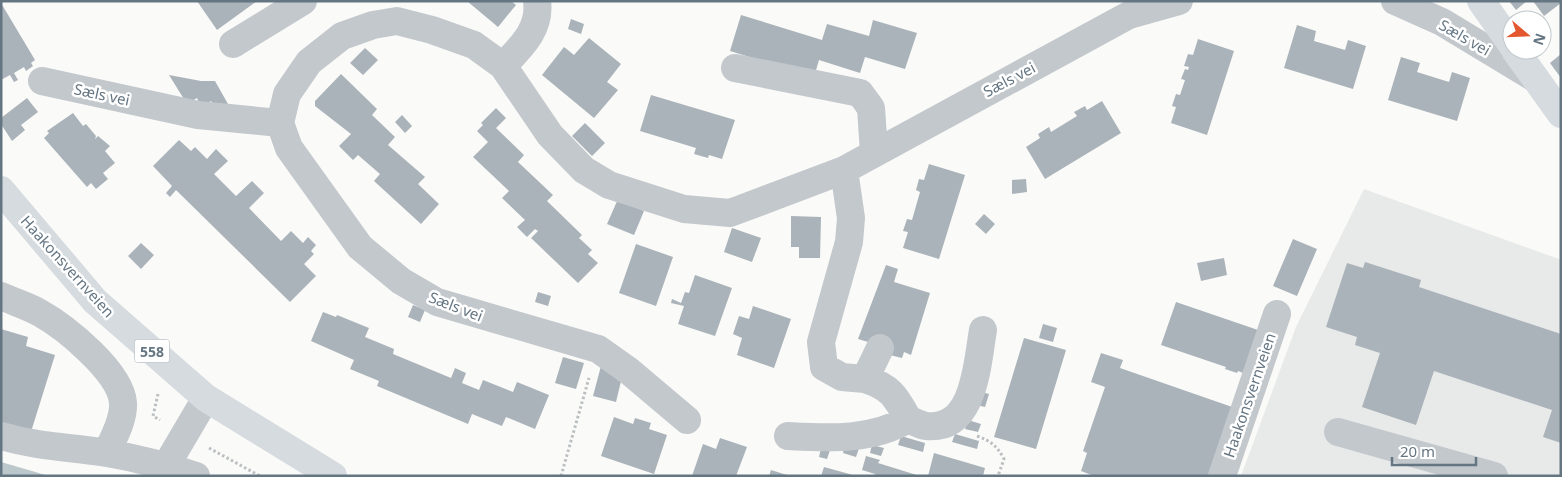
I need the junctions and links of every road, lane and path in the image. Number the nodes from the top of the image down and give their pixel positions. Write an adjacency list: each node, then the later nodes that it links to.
1 (303, 1): 8 (street)
2 (537, 1): 10 (street)
3 (1179, 1): 16 (street, Sæls vei)
4 (1395, 1): 12 (street, Sæls vei)
5 (1481, 1): 7 (main road)
6 (394, 11): 10 (street, Sæls vei); 15 (street, Sæls vei)
7 (1502, 31)
8 (233, 44)
9 (1522, 60): 12 (main road)
10 (503, 66): 17 (street, Sæls vei)
11 (735, 68): 16 (street)
12 (1533, 77): 14 (main road)
13 (42, 81): 15 (street, Sæls vei)
14 (1561, 114)
15 (280, 123): 27 (street, Sæls vei)
16 (874, 153): 17 (street, Sæls vei)
17 (844, 170): 24 (street)
18 (1, 190): 25 (main road, Haakonsvernveien / 558)
19 (1, 296): 32 (street)
20 (1277, 314): 38 (street, Haakonsvernveien)
21 (983, 330): 28 (street)
22 (880, 348): 24 (street)
23 (592, 371): 36 (path)
24 (865, 379): 26 (street)
25 (206, 398): 33 (street); 35 (main road, Haakonsvernveien / 558)
26 (908, 419): 28 (street); 31 (street)
27 (687, 420)
28 (943, 424): 37 (path)
29 (1338, 432): 39 (street)
30 (1, 436): 32 (street)
31 (788, 436)
32 (107, 453): 33 (street)
33 (166, 466): 34 (street)
34 (196, 476)
35 (333, 476)
36 (561, 476)
37 (998, 476)
38 (1222, 476)
39 (1494, 476)

